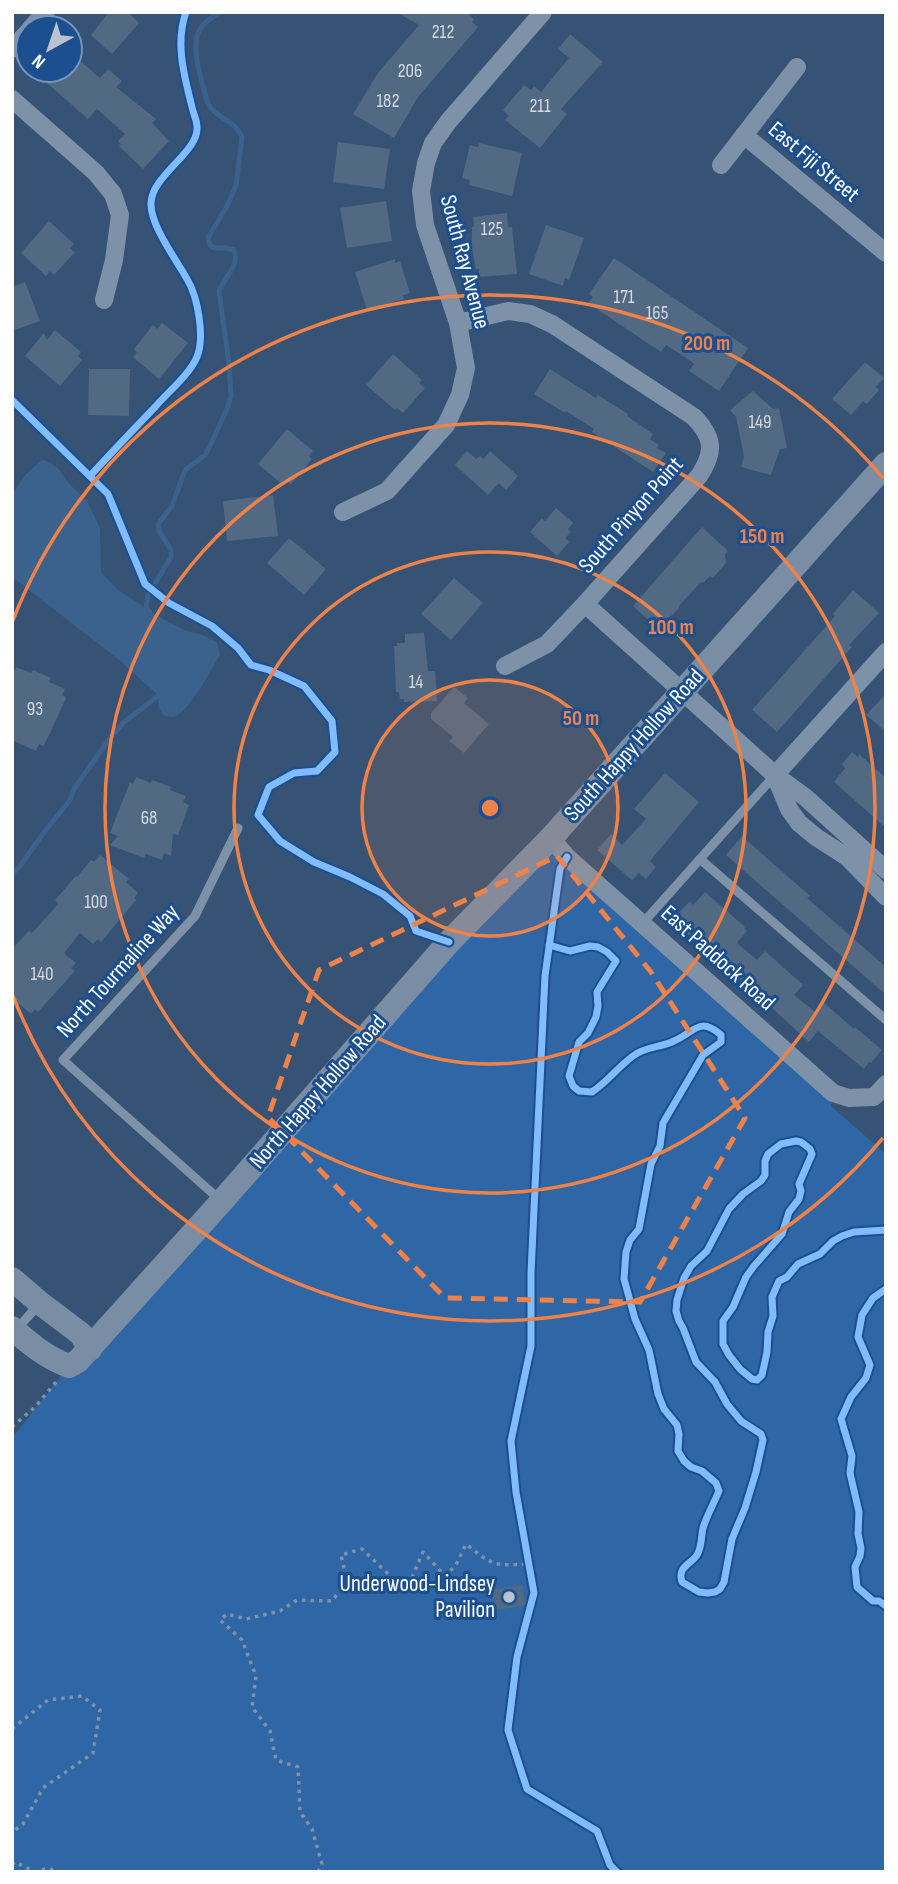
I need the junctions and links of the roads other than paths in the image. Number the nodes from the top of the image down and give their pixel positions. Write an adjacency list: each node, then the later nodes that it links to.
1 (533, 16): 8 (street, South Ray Avenue)
2 (797, 67): 4 (street)
3 (12, 99): 7 (street)
4 (744, 135): 5 (street); 6 (street, East Fiji Street)
5 (721, 165)
6 (886, 253)
7 (104, 300)
8 (458, 323): 10 (street, South Ray Avenue); 11 (street, South Pinyon Point)
9 (886, 464): 14 (street, South Happy Hollow Road)
10 (344, 512)
11 (585, 604): 13 (street, South Pinyon Point); 14 (street)
12 (886, 652): 15 (street)
13 (505, 666)
14 (681, 692): 15 (street); 17 (street, South Happy Hollow Road)
15 (775, 775): 18 (lane); 19 (street); 20 (street)
16 (239, 828): 24 (lane, North Tourmaline Way)
17 (551, 838): 21 (street, East Paddock Road); 24 (street, North Happy Hollow Road)
18 (700, 859): 21 (lane); 22 (lane)
19 (886, 870)
20 (886, 897)
21 (642, 923): 23 (street, East Paddock Road)
22 (886, 1020)
23 (886, 1084)
24 (222, 1201): 28 (street, North Happy Hollow Road)
25 (12, 1279): 26 (street)
26 (40, 1303): 27 (lane); 28 (street)
27 (13, 1331): 28 (street, North Happy Hollow Road)
28 (90, 1349)

